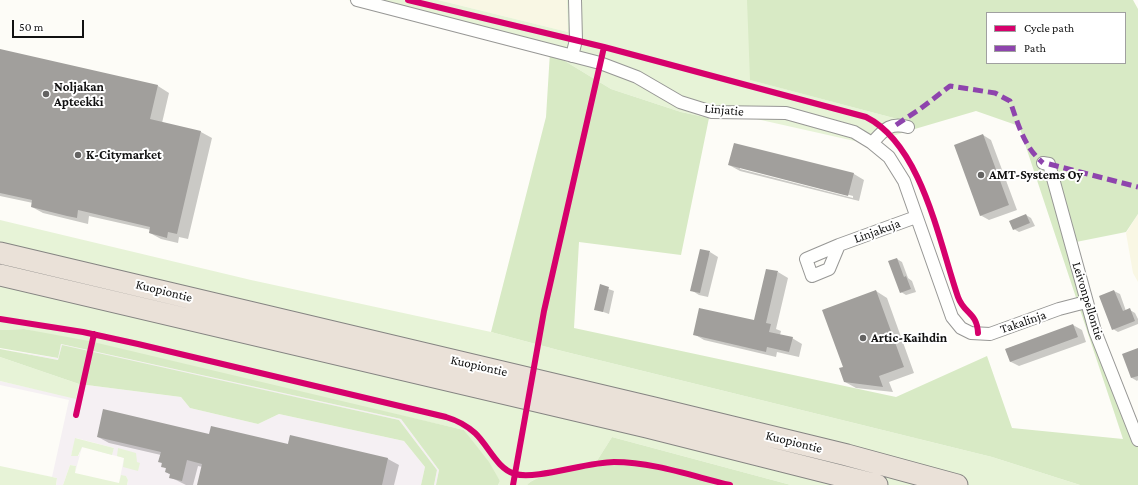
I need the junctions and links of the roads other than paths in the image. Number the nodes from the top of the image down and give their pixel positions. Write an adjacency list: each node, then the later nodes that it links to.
1 (357, 0): 3 (street, Linjatie)
2 (575, 0): 3 (street)
3 (572, 56): 5 (street, Linjatie)
4 (908, 127): 5 (street)
5 (872, 142): 7 (street, Linjatie)
6 (1043, 163): 13 (street, Leivonpellontie)
7 (916, 217): 8 (street, Linjakuja); 14 (street, Linjatie)
8 (839, 245)
9 (0, 253): 17 (highway, Kuopiontie)
10 (0, 276): 12 (highway, Kuopiontie)
11 (0, 291): 12 (highway)
12 (66, 291): 16 (highway, Kuopiontie)
13 (1086, 302): 14 (street, Takalinja); 15 (street, Leivonpellontie)
14 (961, 328)
15 (1138, 440)
16 (877, 485)
17 (957, 485)

